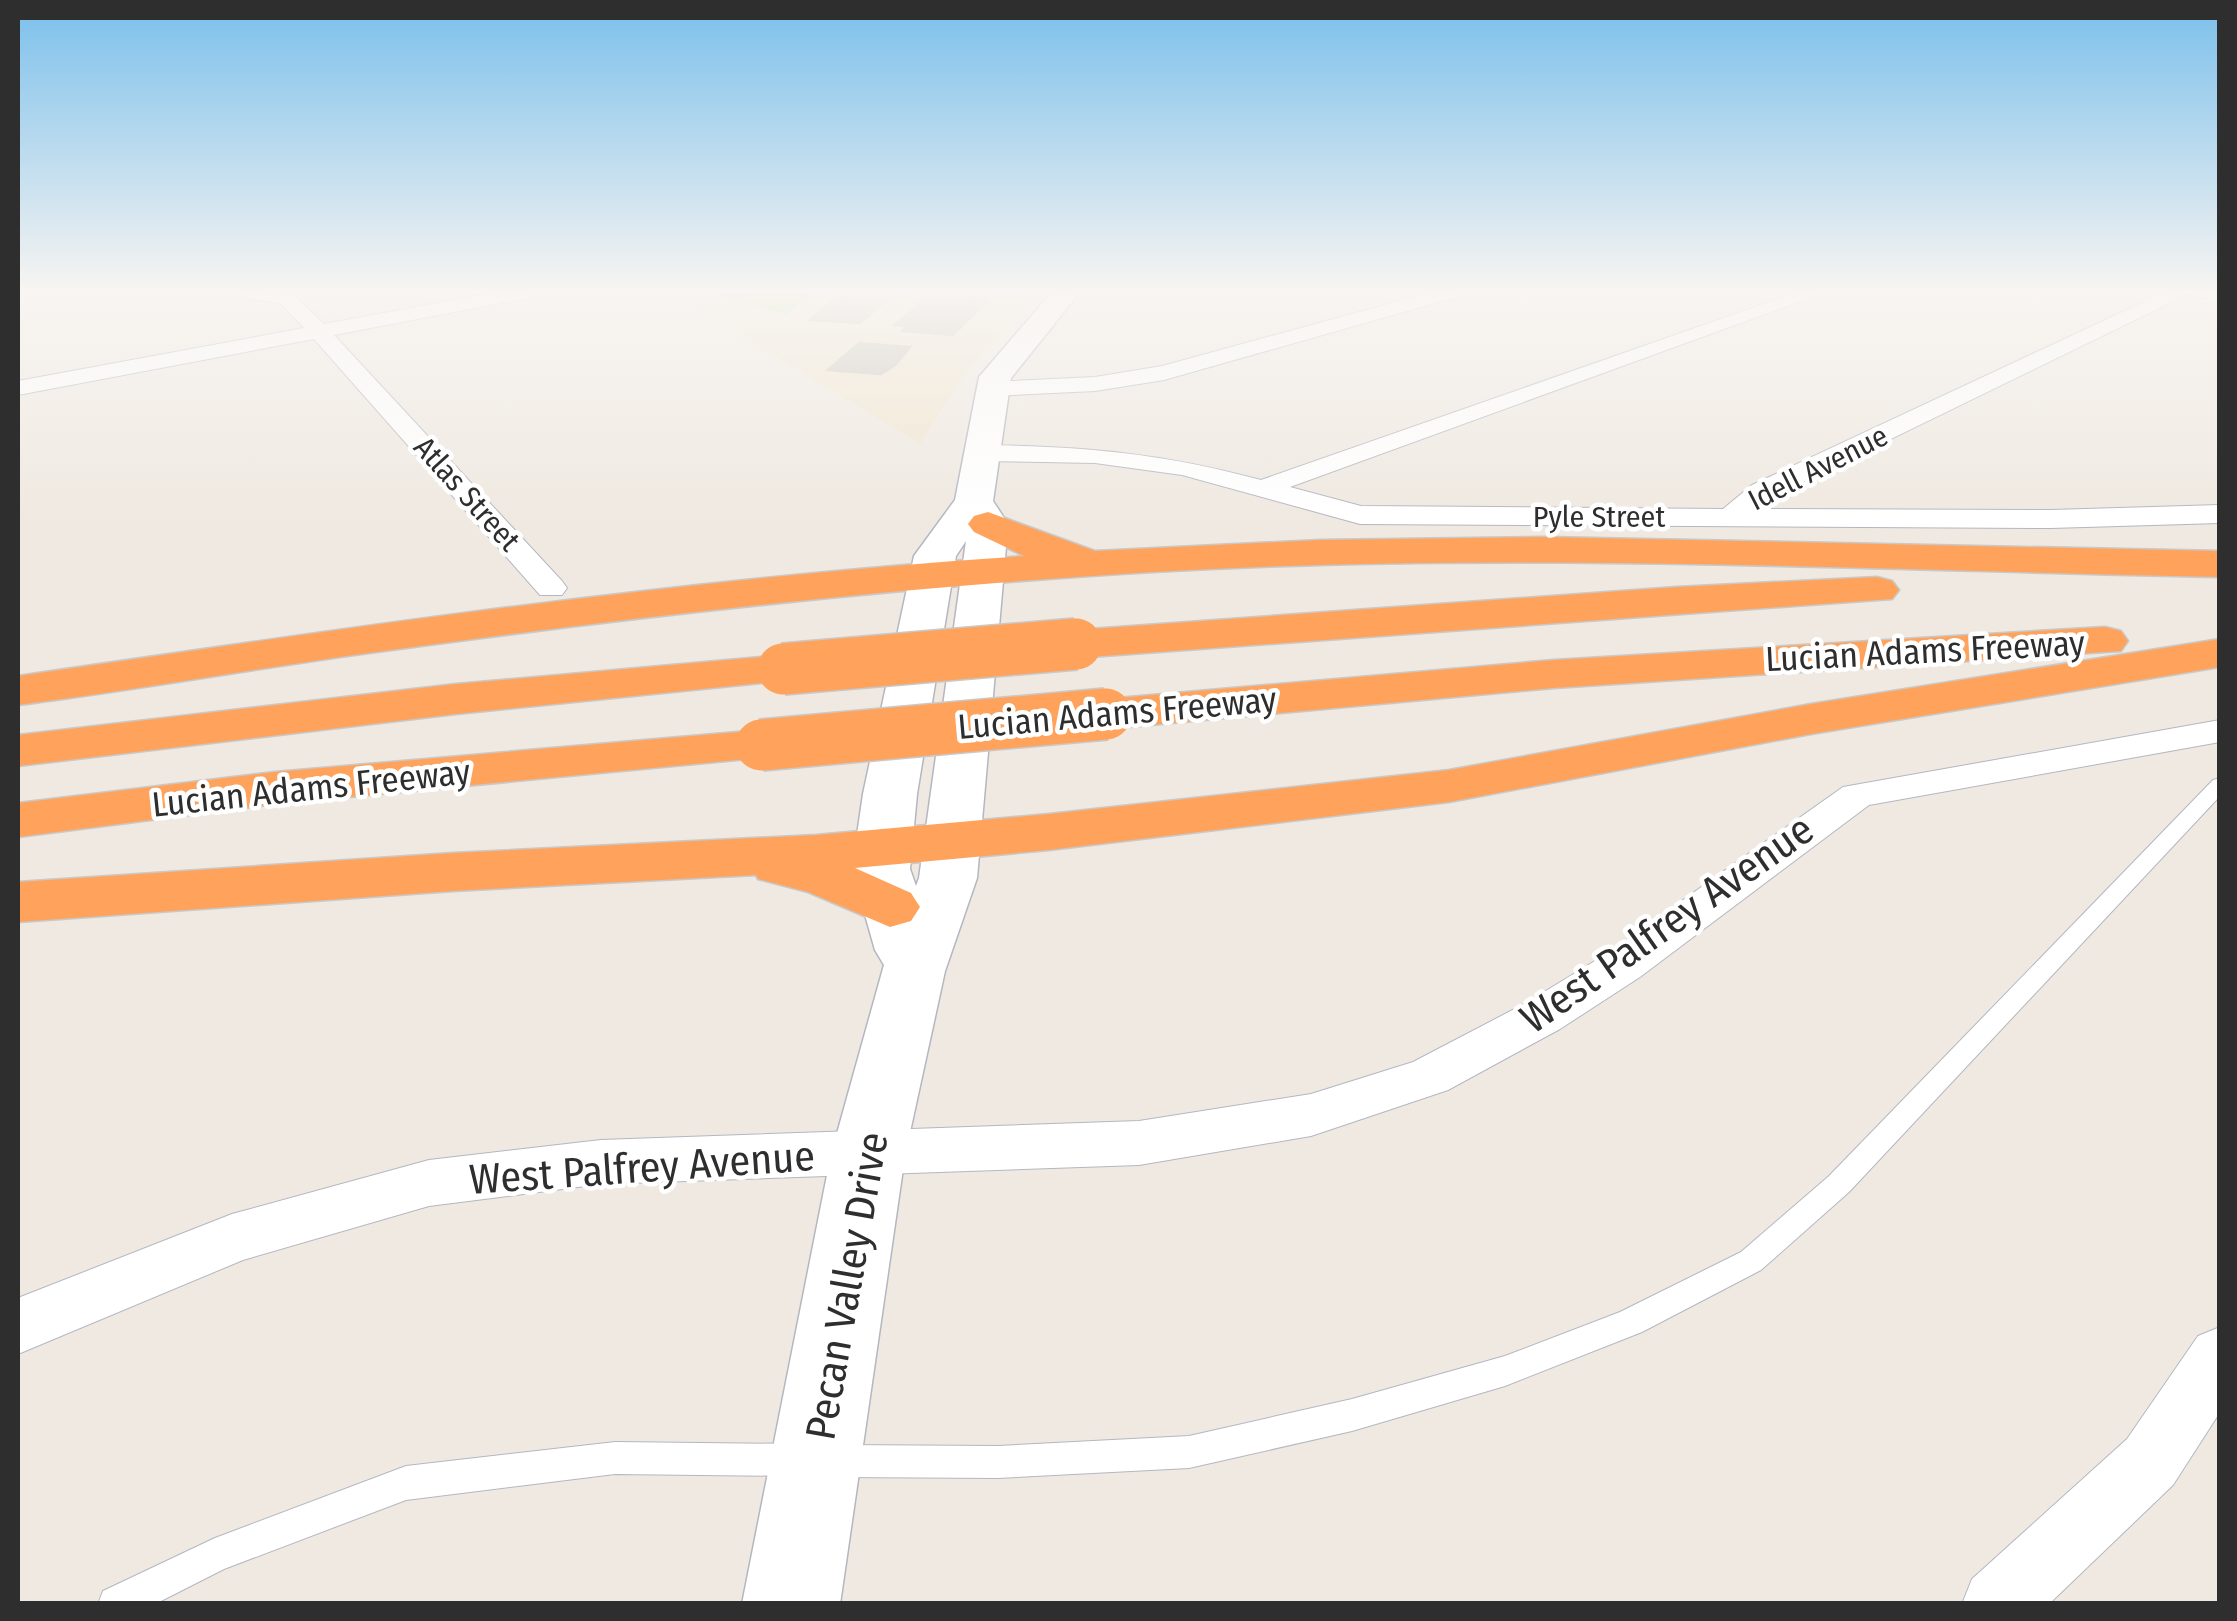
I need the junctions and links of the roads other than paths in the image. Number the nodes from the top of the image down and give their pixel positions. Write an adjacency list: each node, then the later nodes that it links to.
1 (124, 368): 7 (street)
2 (354, 368): 19 (street, Atlas Street)
3 (1001, 368): 8 (main road, Pecan Valley Drive)
4 (1183, 368): 8 (street)
5 (1602, 368): 10 (street)
6 (2021, 368): 13 (street, Idell Avenue)
7 (18, 388)
8 (992, 388): 9 (main road, Pecan Valley Drive)
9 (985, 453): 10 (street, Pyle Street); 11 (main road, Pecan Valley Drive)
10 (1260, 489): 13 (street, Pyle Street)
11 (981, 512): 14 (highway); 16 (main road, Pecan Valley Drive); 18 (main road, Pecan Valley Drive)
12 (2220, 514): 13 (street, Pyle Street)
13 (1729, 518)
14 (1116, 562): 15 (highway); 16 (highway)
15 (2220, 564)
16 (983, 574): 18 (highway); 27 (main road, Pecan Valley Drive)
17 (2220, 574): 24 (highway, Lucian Adams Freeway, bridge)
18 (931, 578): 22 (highway); 28 (main road, Pecan Valley Drive)
19 (552, 588)
20 (2220, 635): 26 (highway, Lucian Adams Freeway, bridge)
21 (2220, 652): 27 (highway)
22 (18, 691)
23 (2220, 731): 33 (street, West Palfrey Avenue)
24 (18, 751)
25 (2220, 784): 36 (lane)
26 (18, 820)
27 (952, 842): 28 (highway); 32 (main road, Pecan Valley Drive)
28 (884, 848): 29 (highway); 31 (main road, Pecan Valley Drive)
29 (737, 857): 30 (highway); 31 (highway)
30 (18, 902)
31 (890, 906): 32 (main road, Pecan Valley Drive)
32 (913, 971): 33 (main road, Pecan Valley Drive)
33 (868, 1155): 34 (street, West Palfrey Avenue); 36 (main road, Pecan Valley Drive)
34 (18, 1326)
35 (2220, 1356): 39 (street)
36 (816, 1460): 37 (lane); 38 (main road, Pecan Valley Drive)
37 (116, 1604)
38 (791, 1604)
39 (1998, 1604)

